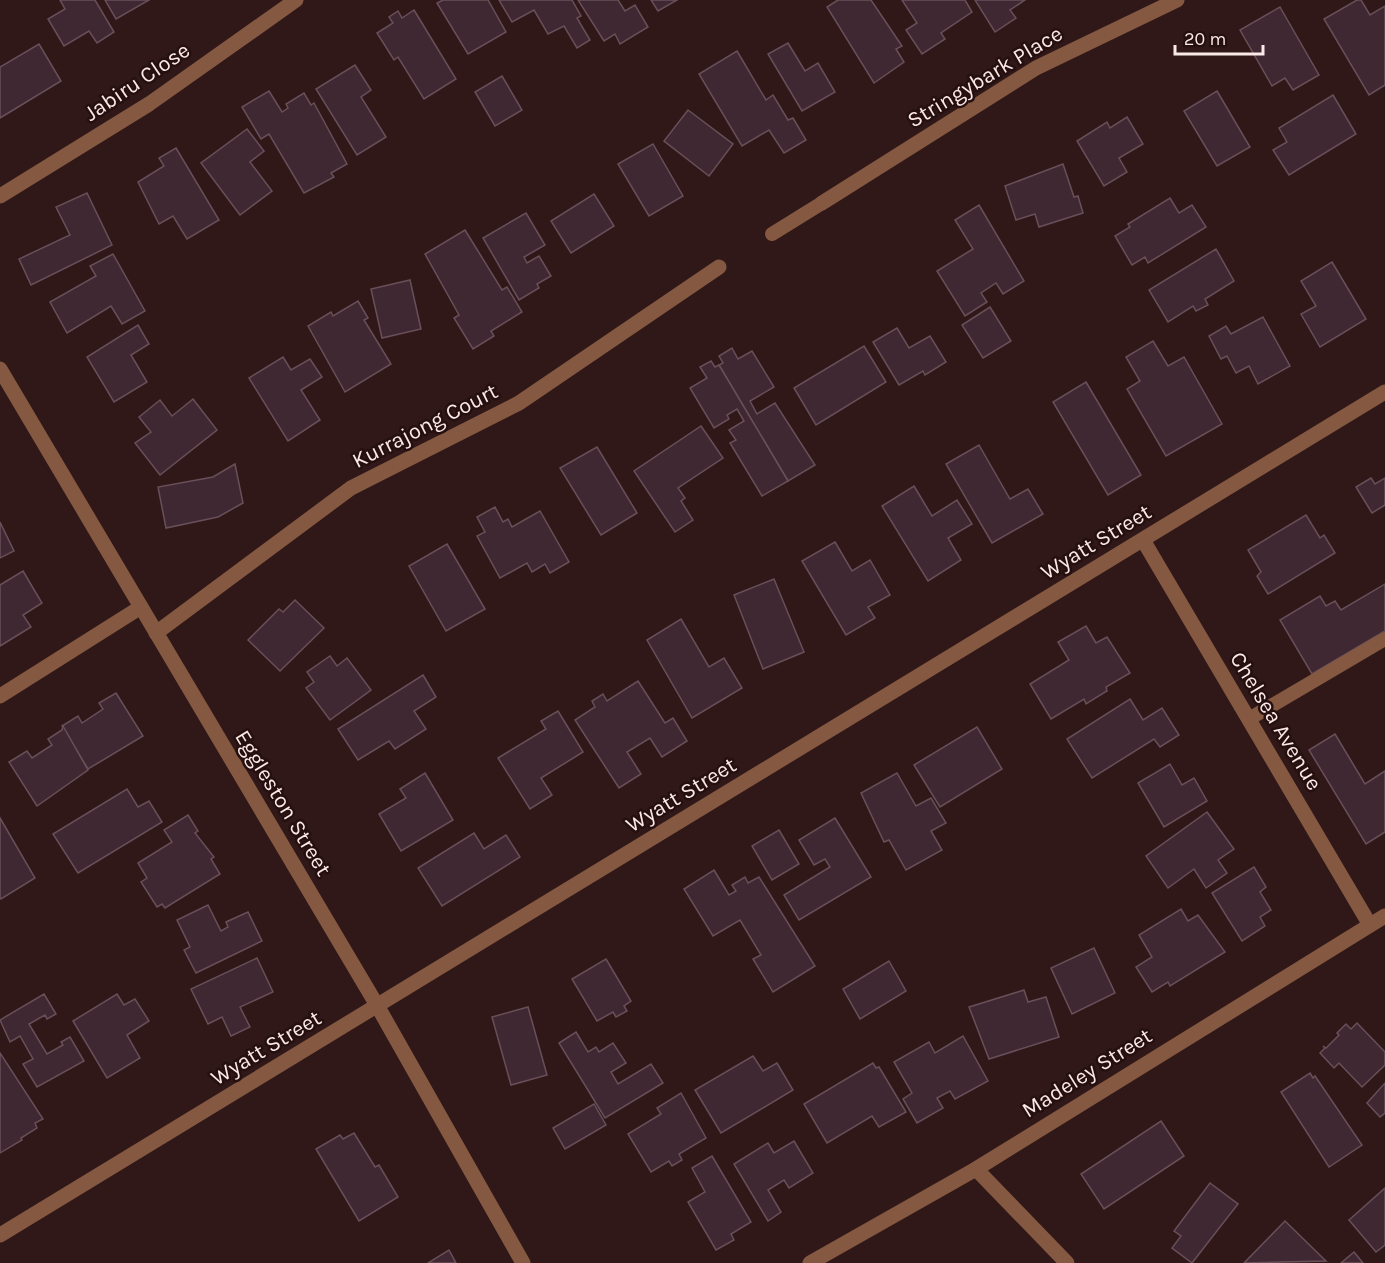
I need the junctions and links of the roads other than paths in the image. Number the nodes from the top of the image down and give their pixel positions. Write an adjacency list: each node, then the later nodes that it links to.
1 (296, 0): 3 (street, Jabiru Close)
2 (1177, 0): 4 (street, Stringybark Place)
3 (0, 196)
4 (822, 203): 5 (lane)
5 (772, 234)
6 (719, 267): 11 (street, Kurrajong Court)
7 (0, 369): 10 (street, Eggleston Street)
8 (1385, 392): 9 (street, Wyatt Street)
9 (1143, 540): 14 (street, Chelsea Avenue); 17 (street, Wyatt Street)
10 (141, 607): 11 (street, Eggleston Street); 13 (street)
11 (156, 633): 17 (street, Eggleston Street)
12 (1385, 639): 14 (lane)
13 (0, 696)
14 (1249, 719): 16 (street, Chelsea Avenue)
15 (1385, 916): 16 (street, Madeley Street)
16 (1370, 925): 18 (street, Madeley Street)
17 (378, 1007): 19 (street, Wyatt Street); 20 (street, Eggleston Street)
18 (976, 1168): 21 (street, Madeley Street); 22 (street)
19 (0, 1235)
20 (522, 1263)
21 (810, 1263)
22 (1067, 1263)

